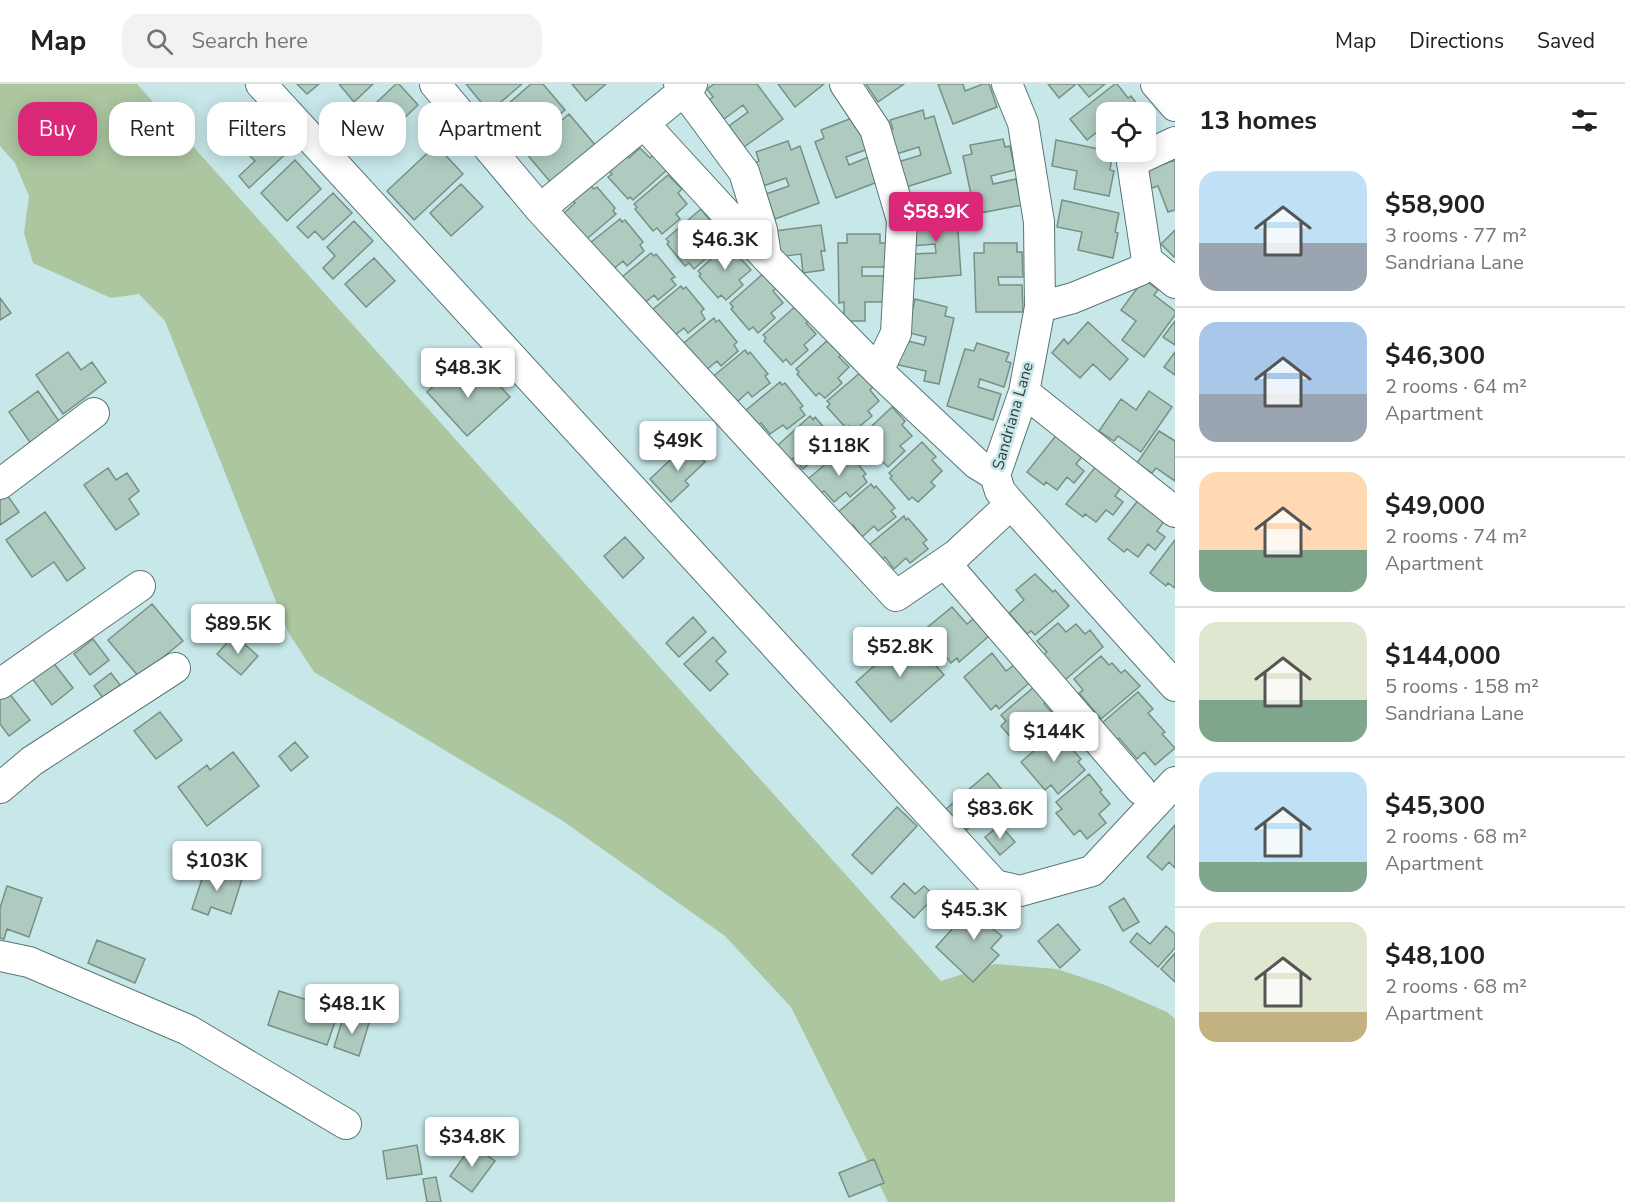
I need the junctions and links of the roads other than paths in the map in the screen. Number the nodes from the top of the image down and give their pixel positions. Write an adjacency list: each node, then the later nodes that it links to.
1 (261, 84): 27 (street)
2 (435, 84): 10 (street)
3 (845, 84): 15 (street)
4 (1007, 84): 14 (street, Sandriana Lane)
5 (1156, 84): 7 (street)
6 (685, 86): 8 (street); 11 (street)
7 (1175, 106)
8 (644, 124): 10 (street); 11 (street)
9 (1175, 142): 12 (street)
10 (540, 209): 22 (street)
11 (767, 258): 15 (street)
12 (1147, 260): 13 (street); 14 (street)
13 (1175, 283)
14 (1040, 307): 16 (street, Sandriana Lane)
15 (878, 371): 18 (street)
16 (1024, 392): 18 (street, Sandriana Lane); 21 (street)
17 (94, 413): 19 (street)
18 (995, 476): 20 (street, Sandriana Lane)
19 (0, 484)
20 (1011, 504): 22 (street); 26 (street, Sandriana Lane)
21 (1175, 512)
22 (945, 563): 29 (street)
23 (140, 586): 25 (street)
24 (175, 668): 28 (street)
25 (0, 684)
26 (1175, 686)
27 (1175, 782)
28 (0, 788)
29 (1140, 789)
30 (0, 956): 31 (street)
31 (346, 1124)

